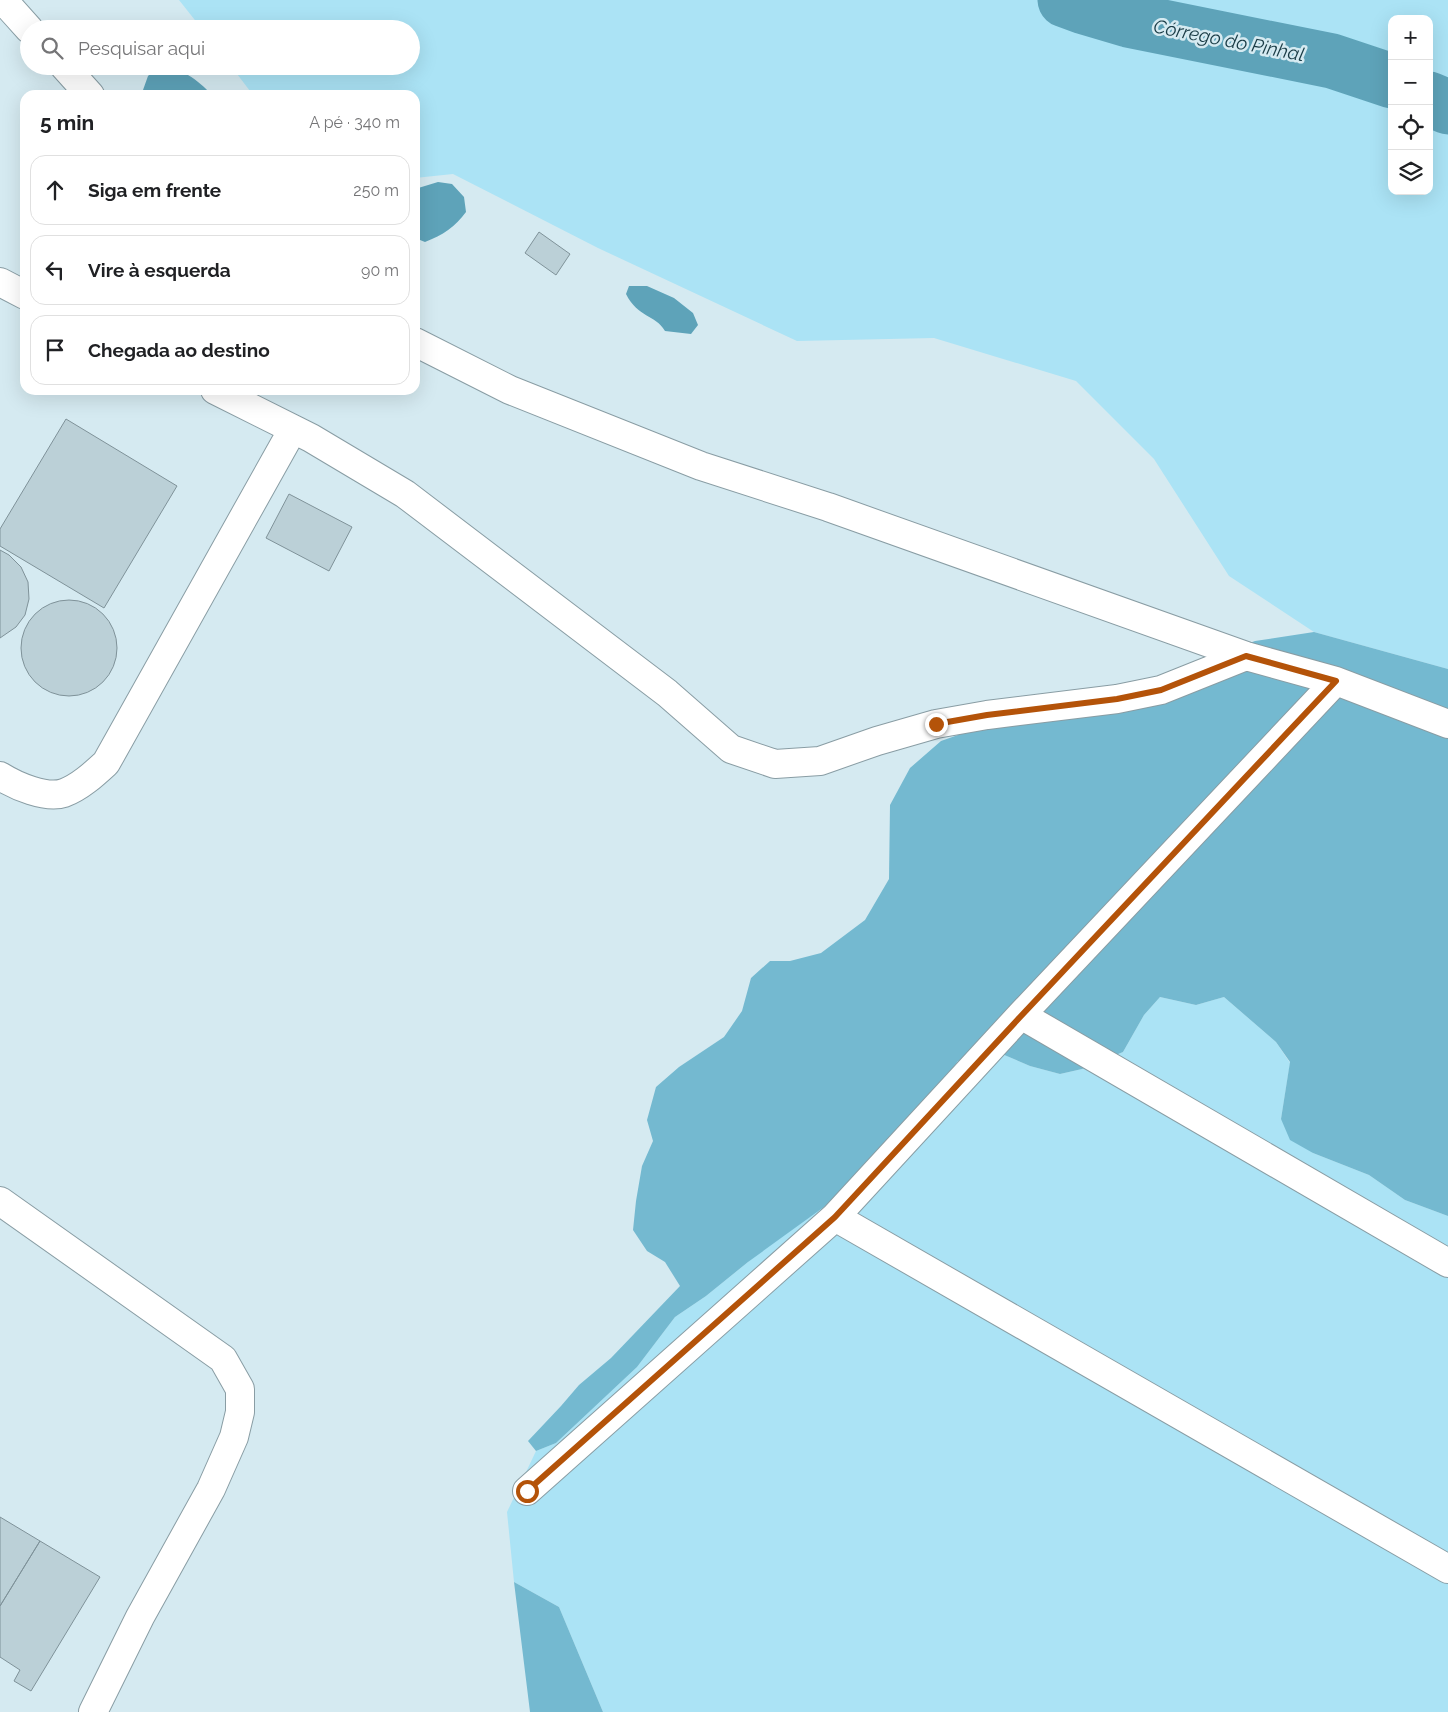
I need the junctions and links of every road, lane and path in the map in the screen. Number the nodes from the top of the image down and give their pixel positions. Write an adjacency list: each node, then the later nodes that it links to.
1 (3, 0): 2 (street)
2 (21, 20)
3 (72, 75): 4 (street)
4 (86, 90)
5 (0, 282): 6 (street)
6 (20, 292)
7 (420, 345): 10 (street)
8 (225, 395): 9 (street)
9 (293, 429): 10 (street); 13 (street)
10 (1246, 656): 11 (street)
11 (1336, 681): 12 (street); 14 (street)
12 (1448, 724)
13 (0, 776)
14 (1021, 1016): 16 (street); 17 (street)
15 (0, 1200): 20 (street)
16 (835, 1217): 18 (street); 19 (street)
17 (1448, 1263)
18 (527, 1491)
19 (1448, 1569)
20 (93, 1712)

